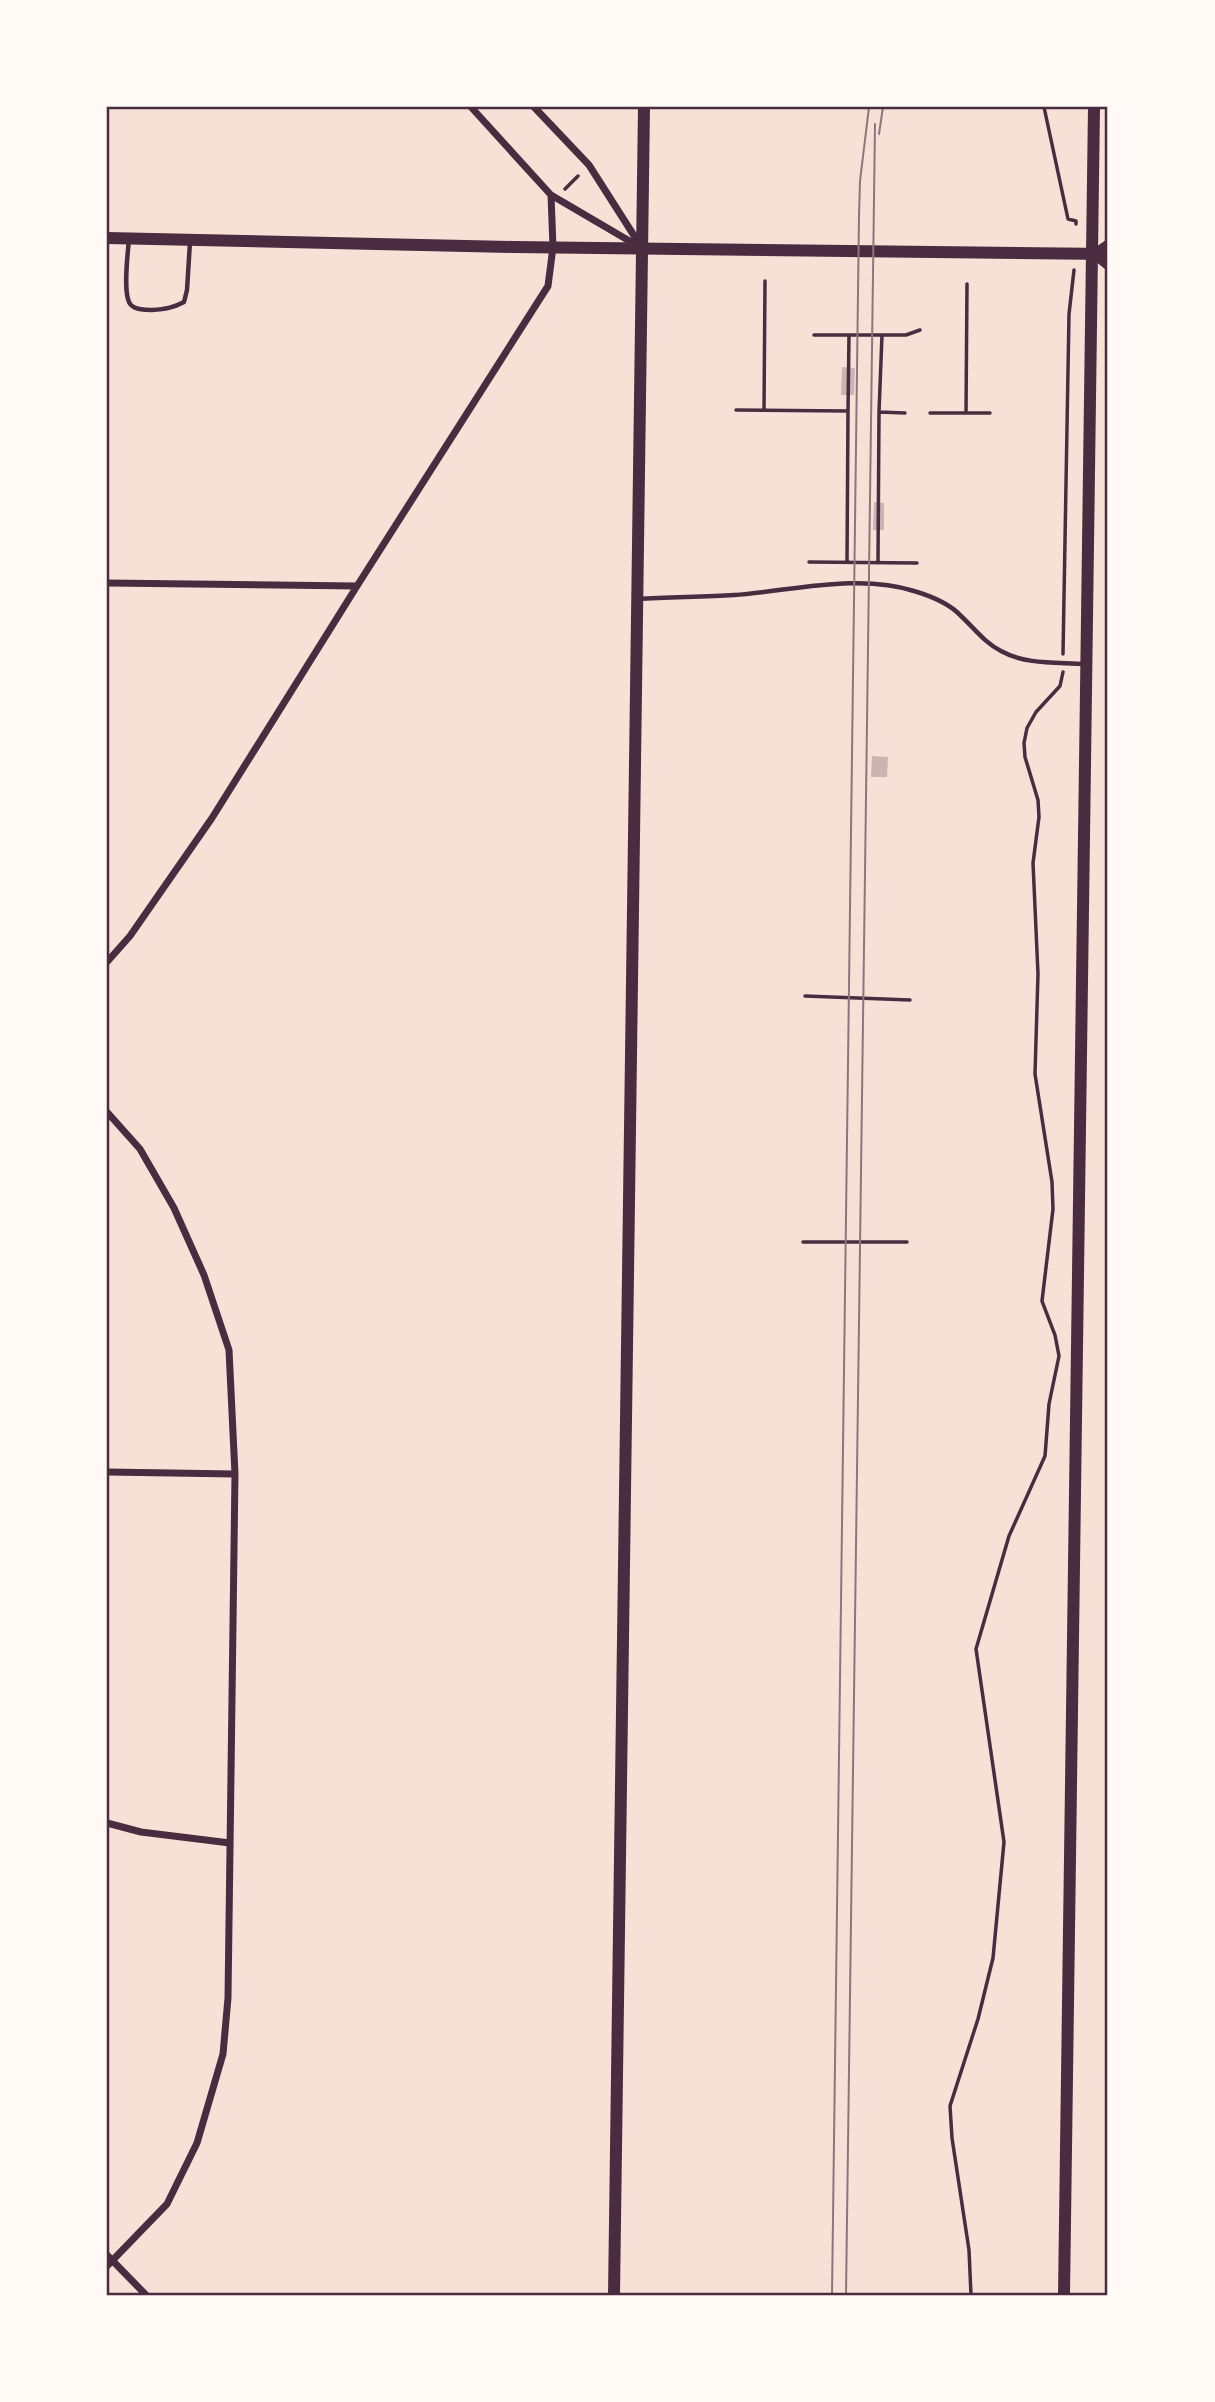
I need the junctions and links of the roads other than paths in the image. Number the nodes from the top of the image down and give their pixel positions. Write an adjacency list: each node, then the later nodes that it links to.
1 (471, 107): 5 (street)
2 (534, 107): 11 (street)
3 (644, 107): 11 (main road)
4 (1094, 107): 12 (main road)
5 (551, 195): 10 (street); 11 (street)
6 (107, 238): 7 (main road)
7 (129, 238): 8 (main road); 8 (lane)
8 (190, 239): 10 (main road)
9 (1108, 243): 12 (street)
10 (553, 247): 11 (main road); 16 (street)
11 (642, 248): 12 (main road); 17 (main road)
12 (1092, 254): 13 (main road); 14 (street); 18 (main road)
13 (1108, 254)
14 (1108, 267)
15 (107, 583): 16 (street)
16 (357, 586): 19 (street)
17 (637, 599): 18 (lane); 28 (main road)
18 (1086, 664): 29 (main road)
19 (107, 962)
20 (107, 1112): 22 (street)
21 (107, 1472): 22 (street)
22 (235, 1475): 24 (street)
23 (107, 1823): 24 (street)
24 (230, 1843): 26 (street)
25 (107, 2255): 26 (street)
26 (110, 2264): 27 (street)
27 (146, 2295)
28 (614, 2295)
29 (1064, 2295)

